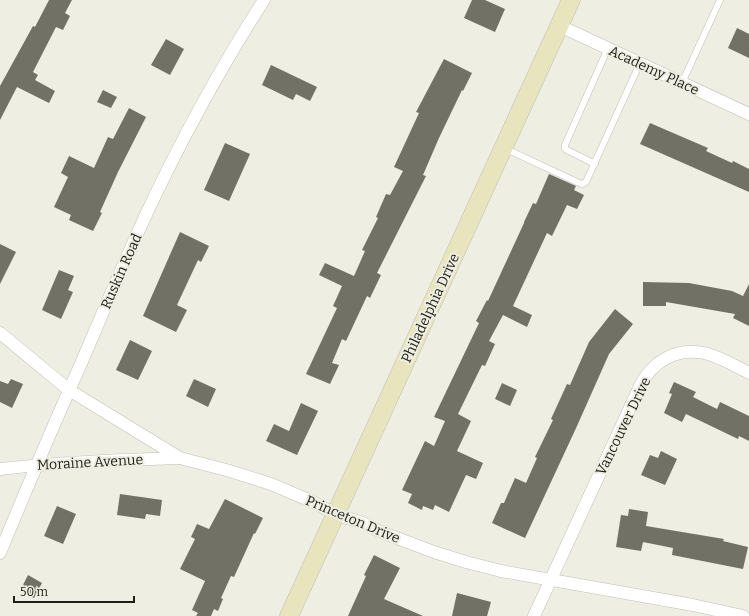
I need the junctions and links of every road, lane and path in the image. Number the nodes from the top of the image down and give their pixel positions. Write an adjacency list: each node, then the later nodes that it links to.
1 (264, 0): 13 (street, Ruskin Road)
2 (571, 0): 4 (main road, Philadelphia Drive)
3 (720, 0): 7 (lane)
4 (560, 26): 5 (street, Academy Place); 9 (main road, Philadelphia Drive)
5 (608, 48): 6 (street, Academy Place); 10 (lane)
6 (640, 63): 7 (street, Academy Place); 10 (lane)
7 (682, 83): 8 (street, Academy Place)
8 (749, 114)
9 (504, 148): 10 (lane); 17 (main road, Philadelphia Drive)
10 (595, 164)
11 (0, 333): 13 (street, Princeton Drive)
12 (749, 373): 19 (street, Vancouver Drive)
13 (69, 390): 14 (street, Princeton Drive); 15 (street, Ruskin Road)
14 (180, 458): 15 (street, Moraine Avenue); 17 (street, Princeton Drive)
15 (36, 465): 16 (street, Moraine Avenue); 18 (street, Ruskin Road)
16 (0, 469)
17 (335, 514): 19 (street, Princeton Drive); 20 (main road, Philadelphia Drive)
18 (0, 553)
19 (550, 580): 21 (street, Vancouver Drive); 22 (street, Princeton Drive)
20 (289, 616)
21 (534, 616)
22 (743, 616)

